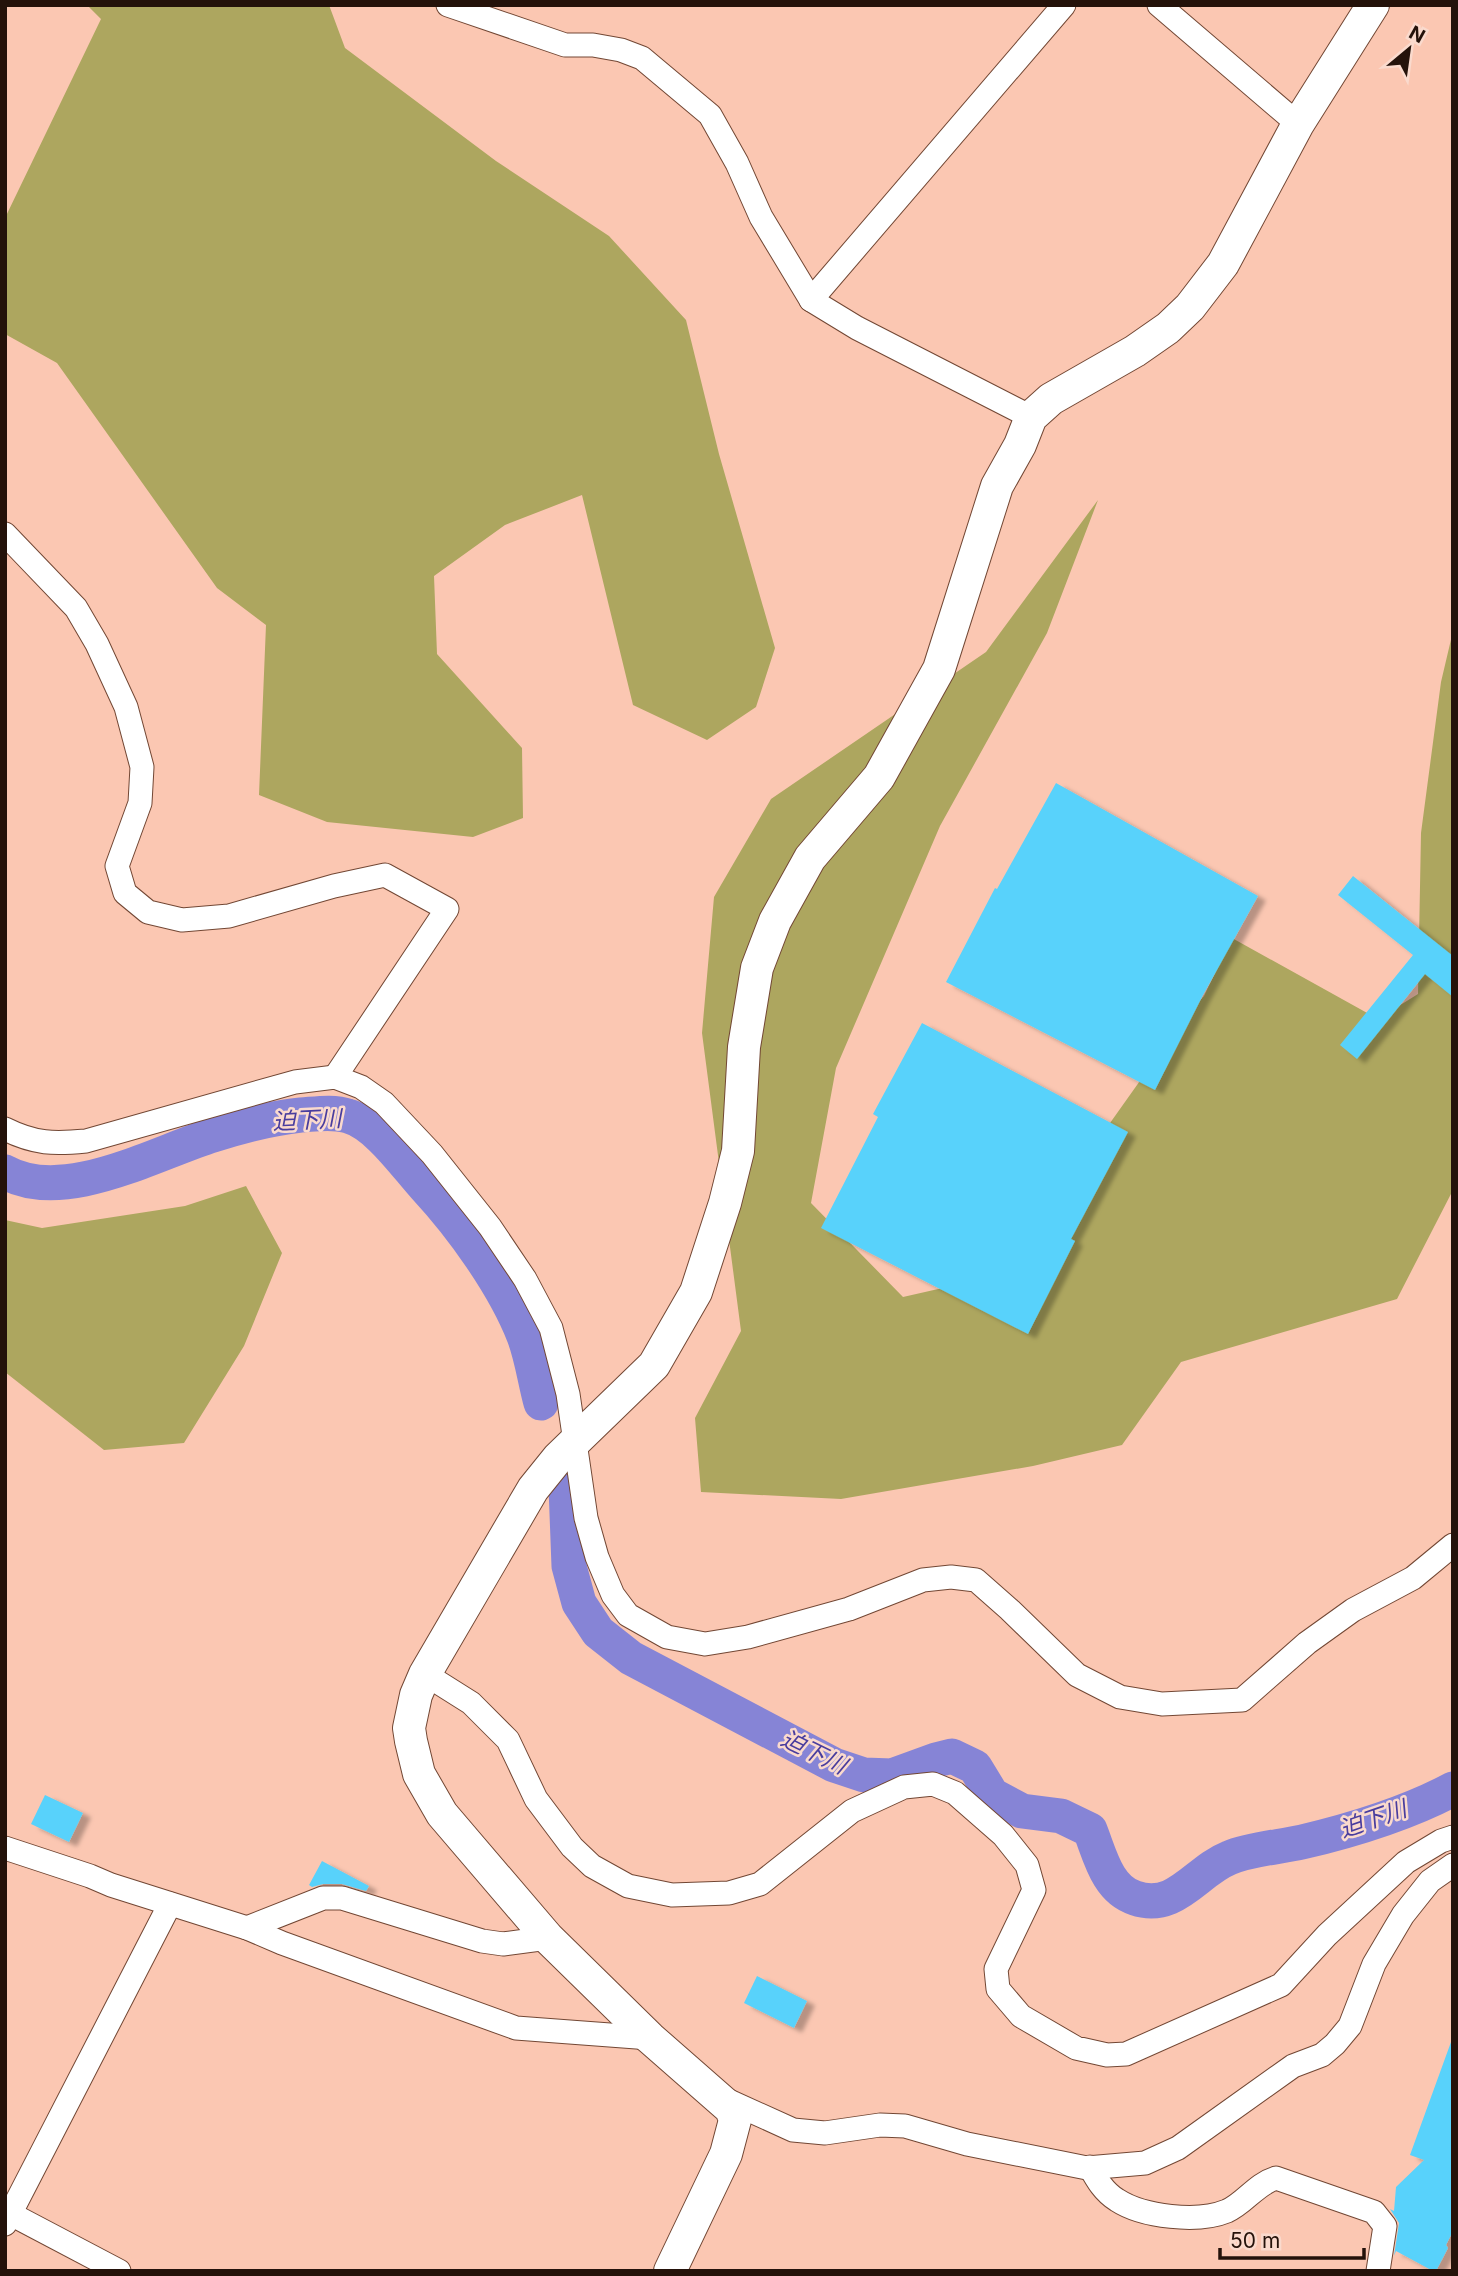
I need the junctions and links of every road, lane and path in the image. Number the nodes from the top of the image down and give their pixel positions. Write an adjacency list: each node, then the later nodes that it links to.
1 (448, 5): 5 (street)
2 (1064, 5): 7 (street)
3 (1159, 5): 6 (street)
4 (1373, 5): 6 (street)
5 (482, 10): 7 (street)
6 (1298, 124): 8 (street)
7 (811, 300): 8 (street)
8 (1031, 417): 12 (street)
9 (5, 534): 10 (street)
10 (335, 1077): 11 (street); 12 (street)
11 (5, 1129)
12 (576, 1441): 13 (street); 14 (street)
13 (1453, 1545)
14 (425, 1674): 15 (street); 20 (street)
15 (1453, 1837)
16 (5, 1848): 18 (street)
17 (1453, 1864): 23 (street)
18 (170, 1904): 19 (street); 24 (street)
19 (247, 1928): 20 (street); 21 (street)
20 (548, 1938): 21 (street)
21 (650, 2038): 22 (street)
22 (720, 2097): 23 (street); 26 (street)
23 (1090, 2167): 27 (street)
24 (7, 2216): 25 (street)
25 (119, 2271)
26 (670, 2271)
27 (1378, 2271)

